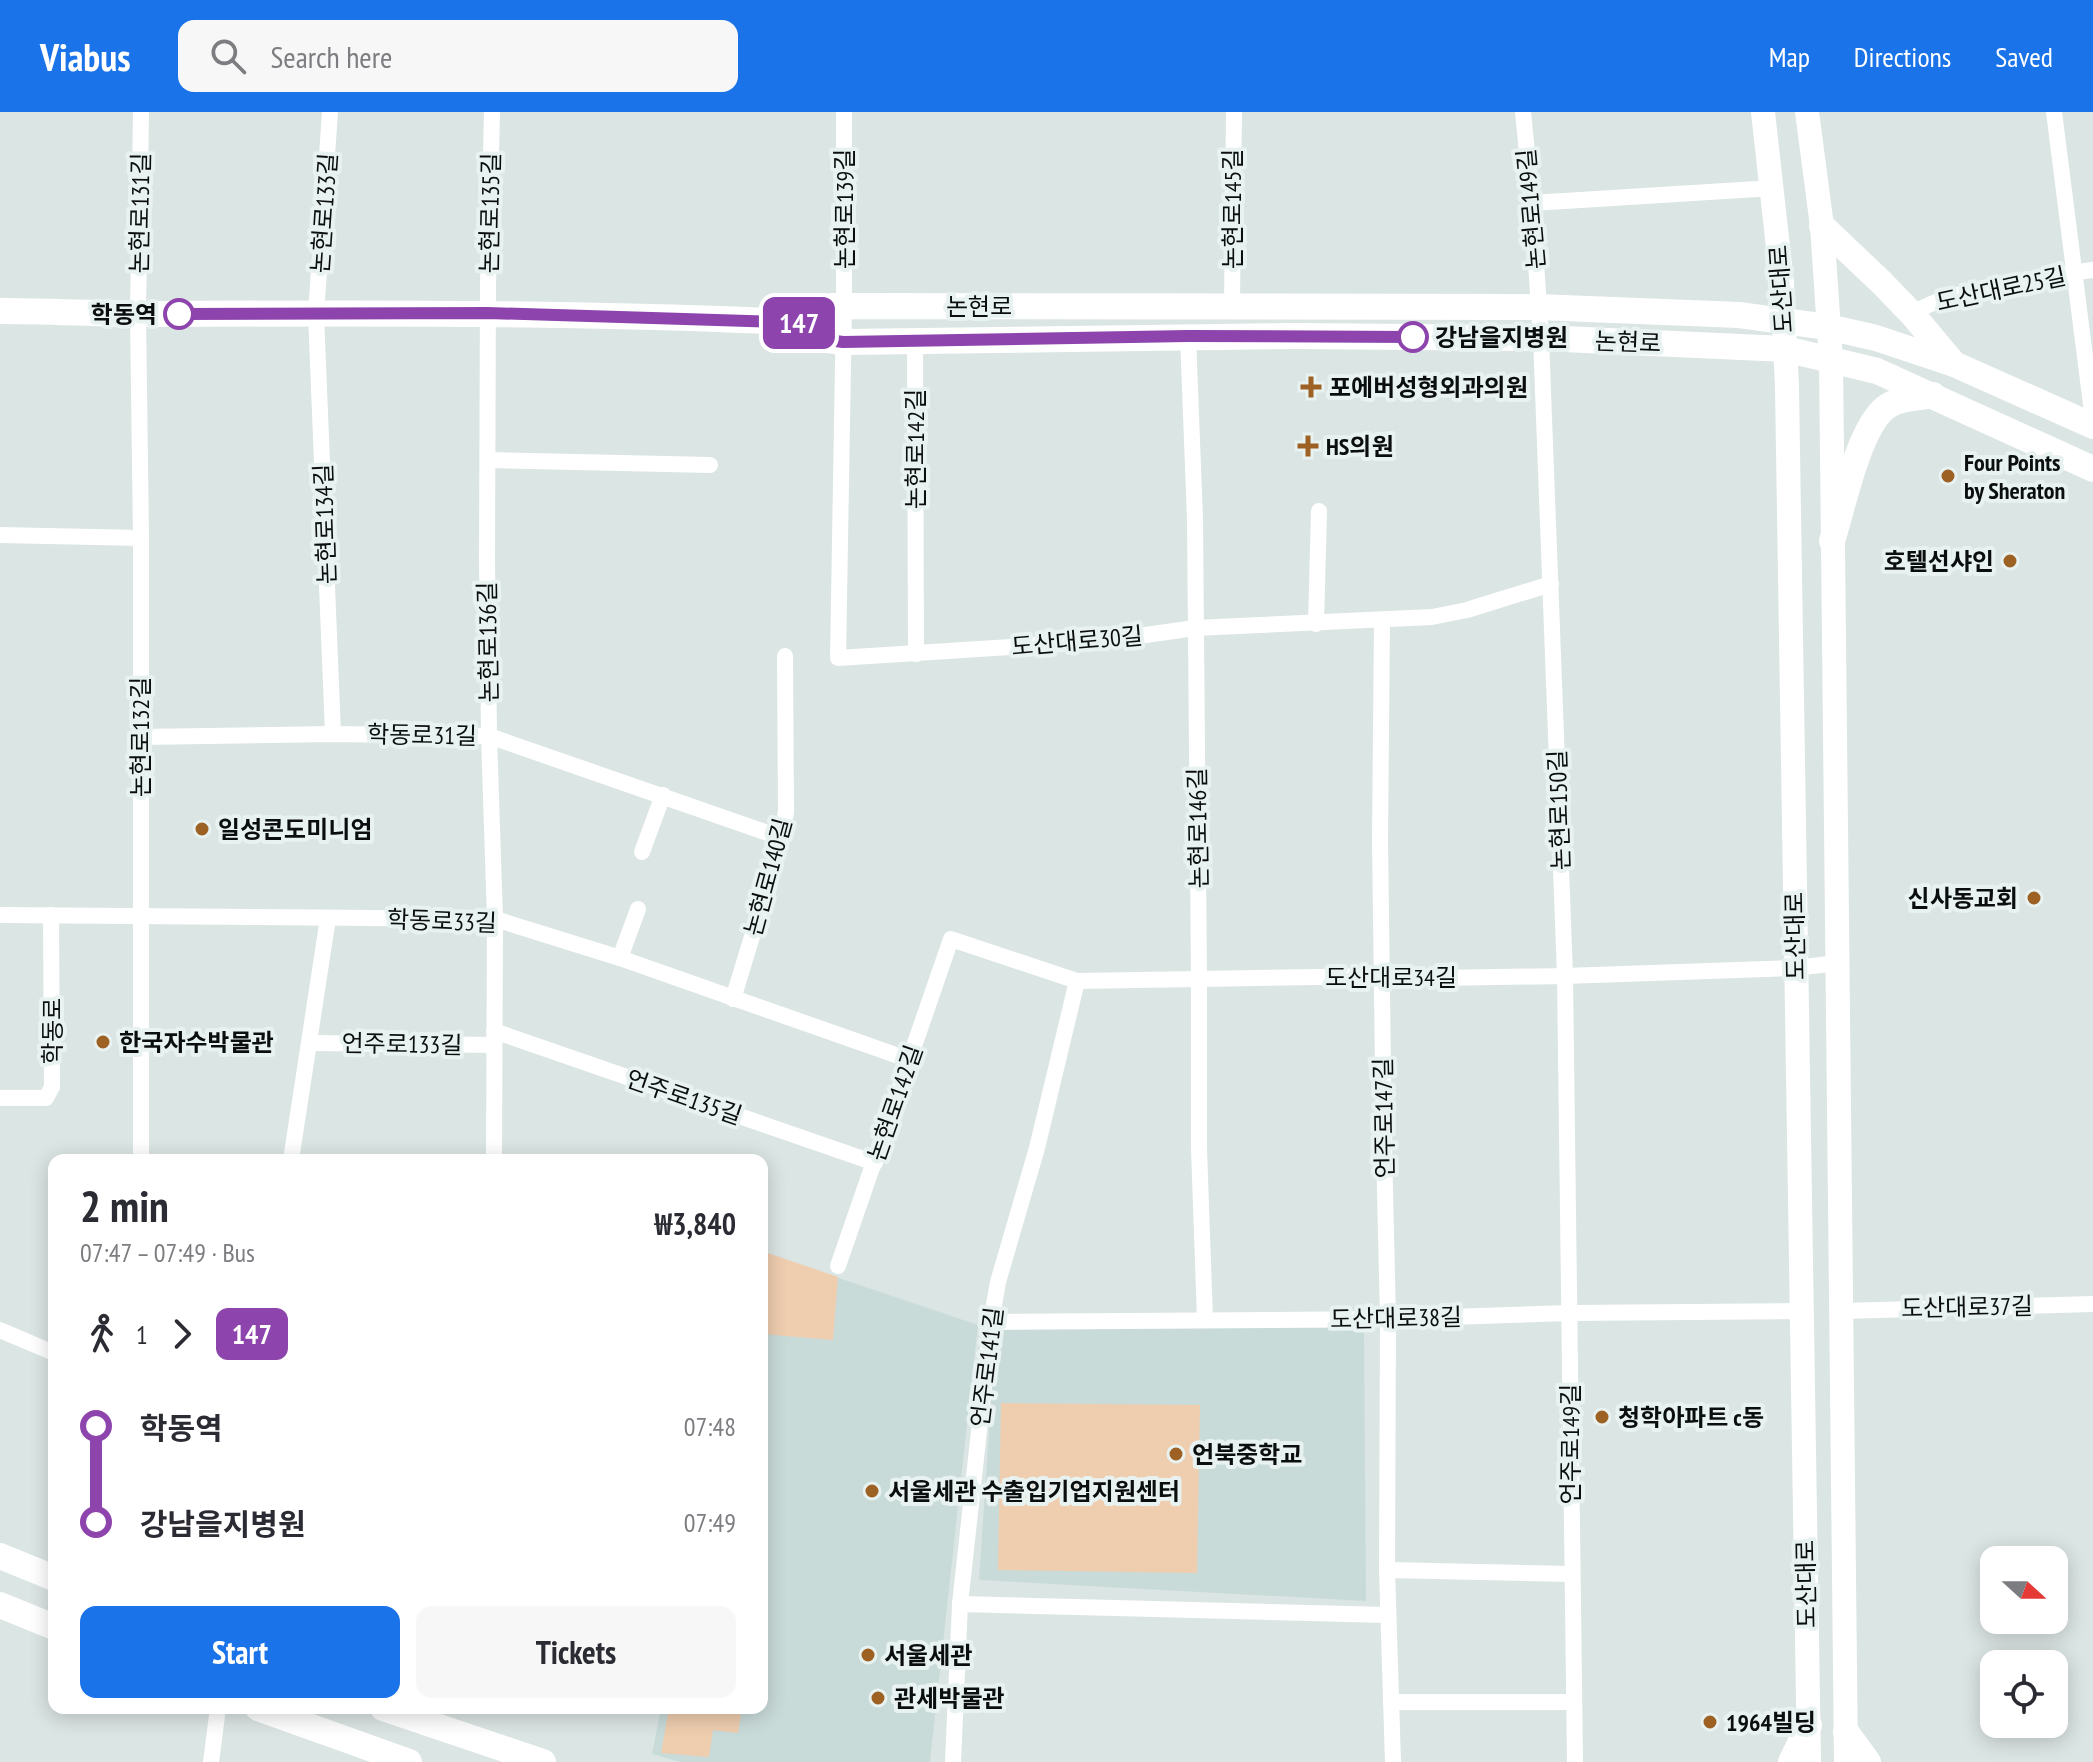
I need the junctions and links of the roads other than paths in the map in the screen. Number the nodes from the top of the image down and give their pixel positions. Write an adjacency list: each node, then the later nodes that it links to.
1 (141, 112): 20 (street, 논현로131길)
2 (330, 112): 21 (street, 논현로133길)
3 (492, 112): 19 (street, 논현로135길)
4 (844, 112): 15 (street, 논현로139길)
5 (1234, 112): 16 (street, 논현로145길)
6 (1523, 112): 11 (street, 논현로149길)
7 (1763, 112): 10 (main road, 도산대로)
8 (1807, 112): 12 (main road, 도산대로)
9 (2054, 112): 14 (street)
10 (1773, 188): 11 (street); 23 (main road, 도산대로)
11 (1532, 203): 17 (street, 논현로149길)
12 (1822, 226): 22 (main road); 25 (main road, 도산대로)
13 (2093, 270): 14 (street, 도산대로25길)
14 (2074, 272): 22 (street, 도산대로25길); 34 (street)
15 (844, 306): 16 (main road, 논현로); 24 (main road, 논현로); 29 (street, 논현로139길)
16 (1232, 306): 17 (main road, 논현로)
17 (1538, 307): 23 (main road, 논현로); 27 (street, 논현로150길)
18 (0, 311): 20 (main road, 논현로)
19 (488, 313): 21 (main road, 논현로); 24 (main road, 논현로); 35 (street, 논현로136길)
20 (138, 314): 21 (main road, 논현로); 40 (street, 논현로132길)
21 (316, 314): 48 (street, 논현로134길)
22 (1912, 314): 32 (main road)
23 (1784, 319): 25 (main road, 논현로); 30 (main road, 도산대로)
24 (811, 323): 29 (main road, 논현로)
25 (1828, 327): 31 (main road, 도산대로); 32 (main road, 논현로)
26 (1188, 336): 27 (main road, 논현로); 28 (main road, 논현로); 45 (street, 논현로146길)
27 (1541, 338): 30 (main road, 논현로); 42 (street, 논현로150길)
28 (915, 340): 29 (main road, 논현로); 46 (street, 논현로142길)
29 (843, 342): 46 (street, 도산대로30길)
30 (1785, 349): 31 (main road, 논현로); 63 (main road, 도산대로)
31 (1831, 360): 33 (main road, 논현로); 41 (main road, 도산대로)
32 (1954, 364): 34 (main road, 논현로)
33 (1933, 395): 37 (main road, 논현로); 41 (main road)
34 (2093, 423)
35 (488, 460): 36 (street); 49 (street, 논현로136길)
36 (710, 465)
37 (2093, 469)
38 (1319, 511): 44 (street)
39 (0, 535): 40 (street)
40 (141, 538): 50 (street, 논현로132길)
41 (1832, 541): 62 (main road, 도산대로)
42 (1551, 584): 43 (street, 도산대로30길); 65 (street, 논현로150길)
43 (1382, 621): 44 (street, 도산대로30길); 64 (street, 언주로147길)
44 (1316, 624): 45 (street, 도산대로30길)
45 (1195, 628): 46 (street, 도산대로30길); 66 (street, 논현로146길)
46 (916, 654)
47 (785, 656): 52 (street, 논현로140길)
48 (333, 734): 49 (street, 학동로31길); 50 (street, 학동로31길)
49 (489, 736): 51 (street, 학동로31길); 59 (street, 논현로136길)
50 (140, 737): 57 (street, 논현로132길)
51 (663, 795): 52 (street, 학동로31길); 53 (street)
52 (782, 838): 68 (street, 논현로140길)
53 (642, 852)
54 (638, 909): 61 (street)
55 (0, 915): 56 (street, 학동로33길)
56 (51, 915): 57 (street, 학동로33길); 72 (street, 학동로)
57 (140, 916): 58 (street, 학동로33길); 73 (street, 논현로132길)
58 (328, 918): 59 (street, 학동로33길); 70 (street, 언주로133길)
59 (495, 919): 61 (street, 학동로33길); 69 (street)
60 (951, 939): 67 (street, 도산대로34길); 71 (street, 논현로142길)
61 (620, 958): 68 (street, 학동로33길)
62 (1837, 963): 63 (street, 도산대로34길); 80 (main road, 도산대로)
63 (1795, 968): 65 (street, 도산대로34길); 79 (main road, 도산대로)
64 (1381, 976): 65 (street, 도산대로34길); 66 (street, 도산대로34길); 82 (street, 언주로147길)
65 (1565, 976): 81 (street, 논현로150길)
66 (1199, 980): 67 (street, 도산대로34길); 83 (street, 논현로146길)
67 (1077, 981): 84 (street, 언주로141길)
68 (733, 999): 71 (street, 학동로33길)
69 (494, 1038): 70 (street, 언주로133길); 75 (street); 76 (street, 언주로135길)
70 (310, 1043): 74 (street, 언주로133길)
71 (910, 1060): 76 (street, 논현로142길)
72 (0, 1098)
73 (141, 1154)
74 (292, 1154)
75 (494, 1154)
76 (875, 1163): 77 (street, 논현로142길)
77 (838, 1266)
78 (2093, 1304): 80 (street, 도산대로37길)
79 (1801, 1311): 81 (street, 도산대로38길); 100 (main road, 도산대로)
80 (1841, 1311): 101 (main road, 도산대로)
81 (1569, 1313): 82 (street, 도산대로38길); 89 (street, 언주로149길)
82 (1388, 1319): 83 (street, 도산대로38길); 88 (street, 언주로147길)
83 (1205, 1320): 84 (street, 도산대로38길)
84 (991, 1322): 91 (street, 언주로141길)
85 (0, 1330): 86 (street)
86 (48, 1350)
87 (0, 1556): 90 (main road)
88 (1387, 1570): 89 (street); 93 (street, 언주로147길)
89 (1571, 1574): 96 (street, 언주로149길)
90 (48, 1576)
91 (960, 1604): 93 (street); 105 (street, 언주로141길)
92 (0, 1605): 94 (main road)
93 (1388, 1615): 95 (street, 언주로147길)
94 (48, 1625)
95 (1391, 1702): 96 (street); 106 (street, 언주로147길)
96 (1573, 1702): 107 (street, 언주로149길)
97 (217, 1714): 103 (street)
98 (274, 1714): 102 (main road)
99 (406, 1714): 104 (main road)
100 (1809, 1725): 108 (main road); 109 (main road, 도산대로)
101 (1846, 1732): 110 (main road, 도산대로); 111 (main road)
102 (400, 1760)
103 (211, 1762)
104 (543, 1762)
105 (953, 1762)
106 (1393, 1762)
107 (1575, 1762)
108 (1791, 1762)
109 (1809, 1762)
110 (1846, 1762)
111 (1868, 1762)

